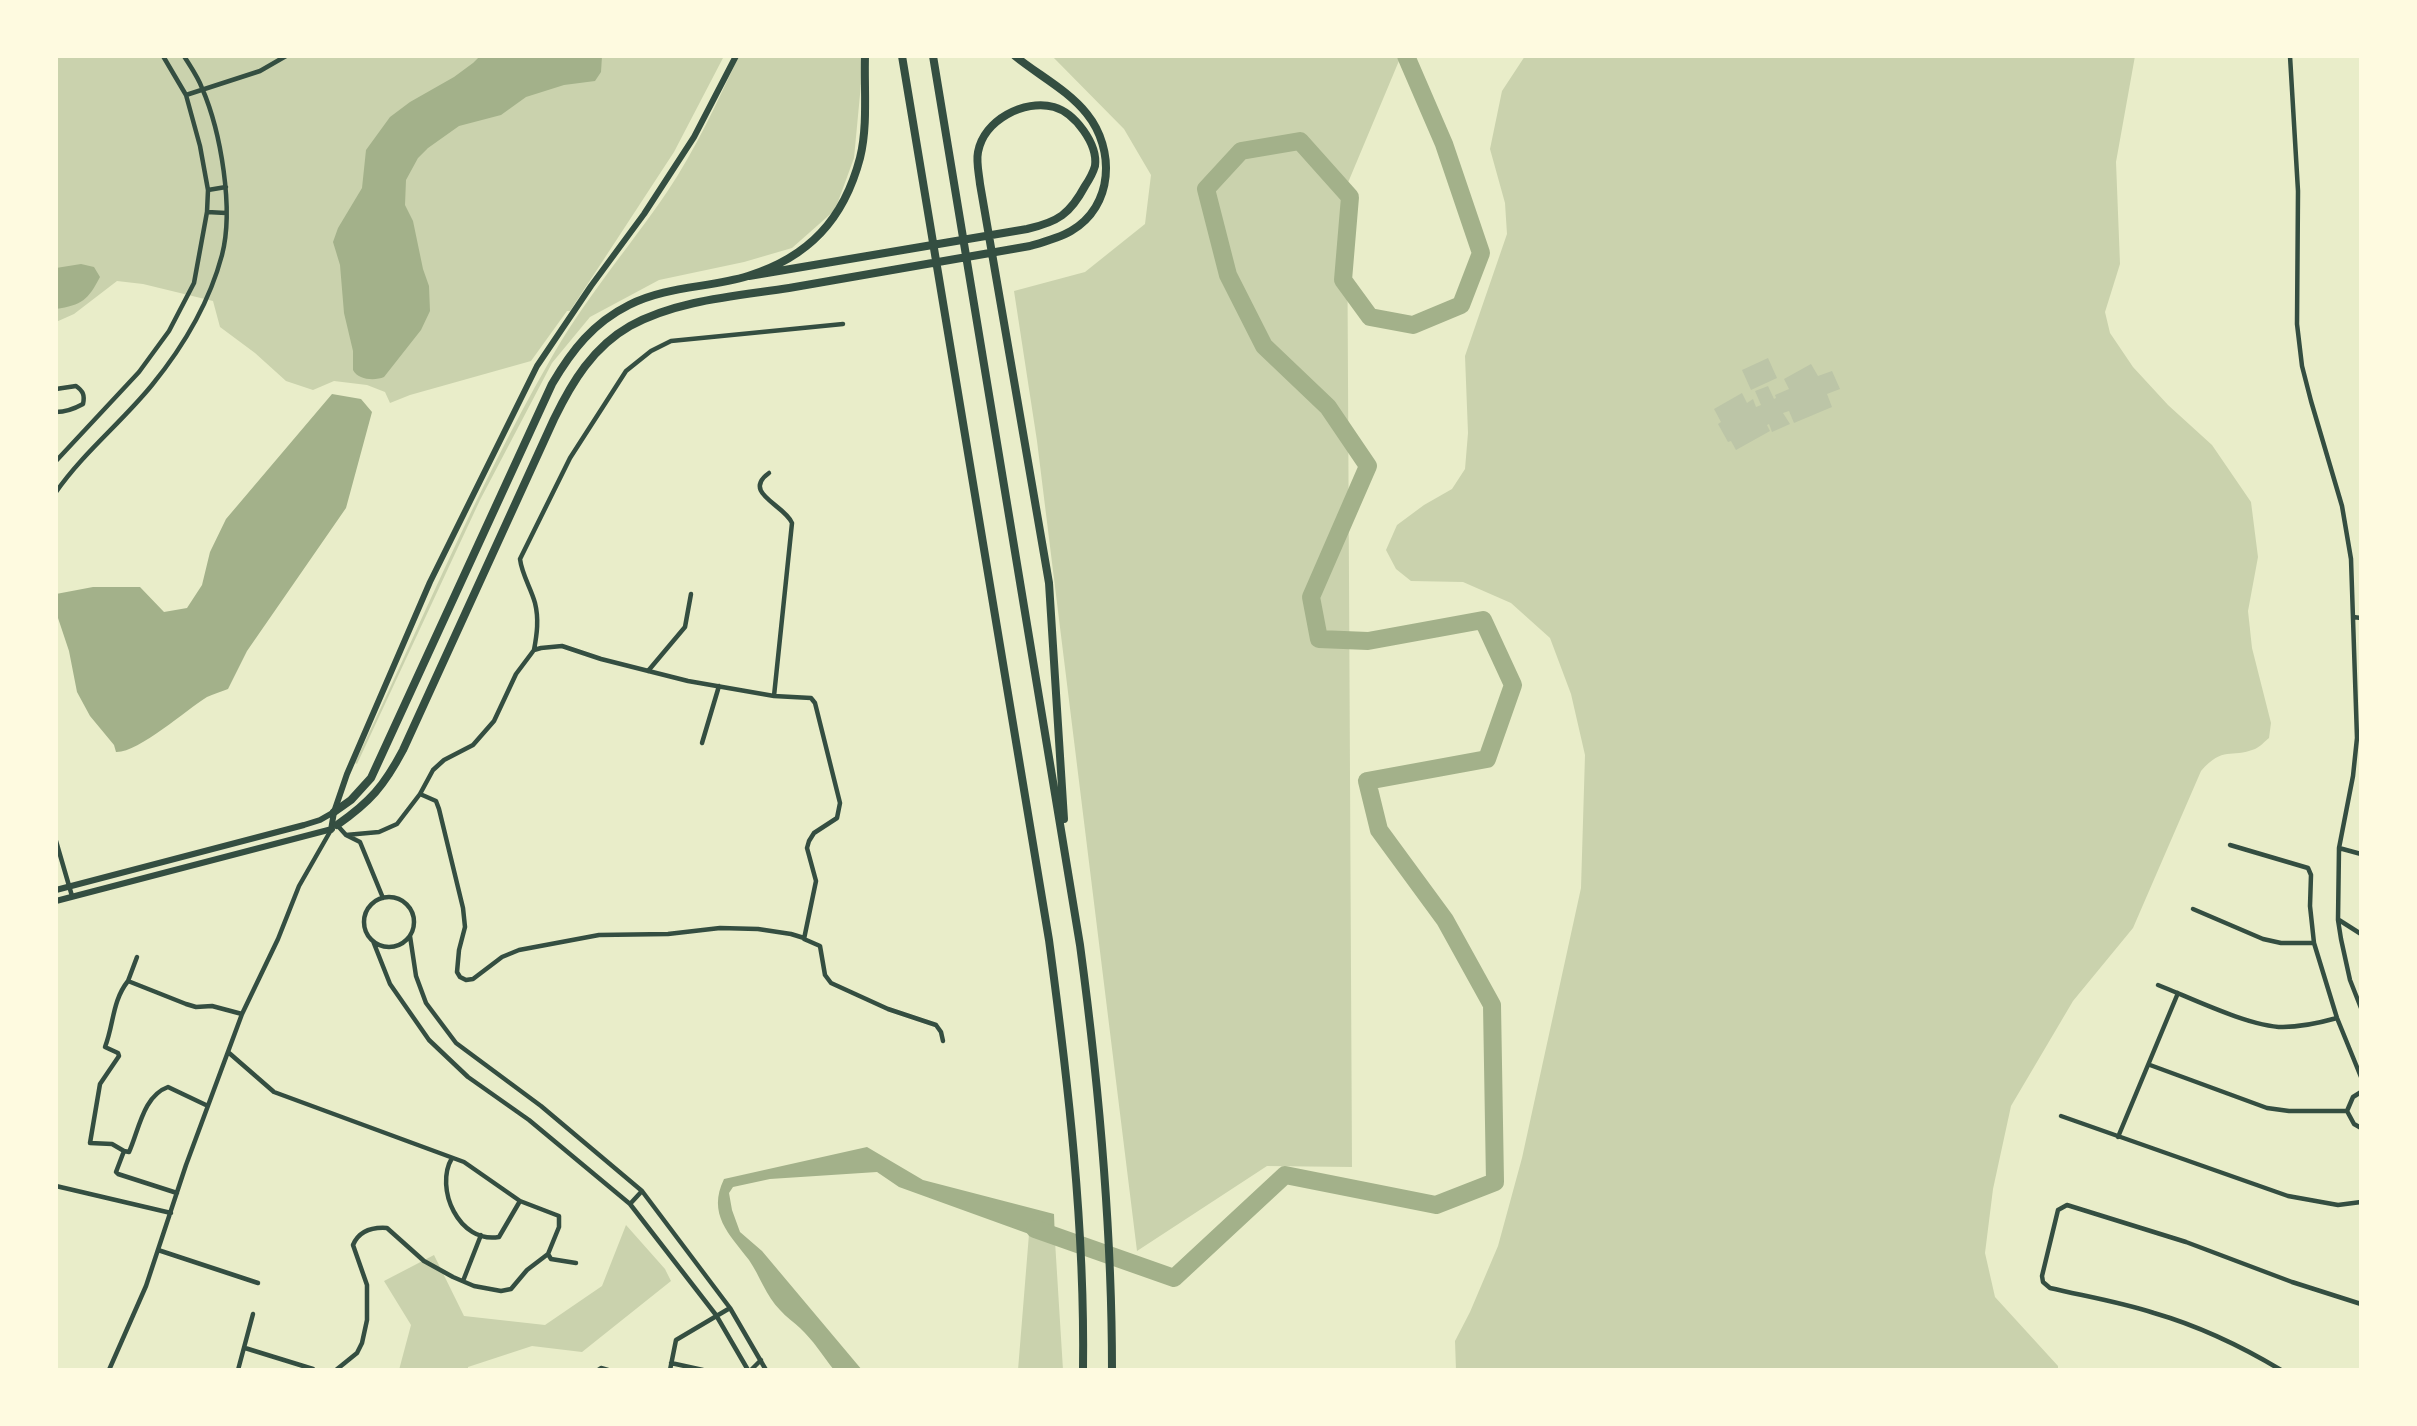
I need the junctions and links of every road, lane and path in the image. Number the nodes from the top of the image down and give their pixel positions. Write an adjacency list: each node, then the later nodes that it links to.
1 (163, 56): 11 (street)
2 (184, 56): 10 (street)
3 (286, 56): 10 (street)
4 (736, 56): 34 (main road)
5 (865, 56): 16 (highway)
6 (902, 56): 103 (highway)
7 (933, 56): 41 (highway)
8 (1015, 56): 35 (highway)
9 (2290, 56): 24 (street)
10 (202, 88): 11 (street); 12 (street)
11 (186, 94): 13 (street)
12 (226, 187): 13 (street); 15 (street)
13 (208, 190): 14 (street)
14 (206, 212): 15 (street); 20 (street)
15 (226, 214): 22 (street)
16 (749, 276): 34 (highway); 41 (highway)
17 (843, 324): 26 (street)
18 (56, 389): 19 (street)
19 (56, 412)
20 (56, 461)
21 (769, 473): 31 (street)
22 (56, 492)
23 (691, 594): 27 (street)
24 (2353, 617): 25 (street); 28 (street)
25 (2361, 618)
26 (534, 650): 27 (street); 33 (street)
27 (648, 671): 29 (street)
28 (2355, 684): 30 (street); 39 (street)
29 (719, 686): 31 (street); 32 (street)
30 (2361, 689)
31 (774, 696): 51 (street)
32 (702, 743)
33 (420, 794): 36 (street); 51 (street)
34 (334, 812): 35 (main road); 42 (main road)
35 (334, 827): 36 (street); 44 (main road); 59 (street)
36 (346, 835): 45 (street)
37 (56, 841): 42 (street)
38 (2230, 845): 53 (street)
39 (2339, 848): 40 (street); 48 (street)
40 (2361, 854)
41 (1067, 868): 104 (highway)
42 (68, 887): 43 (main road); 44 (street)
43 (56, 890)
44 (72, 896): 46 (main road)
45 (383, 898): 50 (street); 52 (street)
46 (56, 901)
47 (2193, 909): 53 (street)
48 (2338, 920): 49 (street); 58 (street)
49 (2361, 934)
50 (411, 936): 52 (street); 74 (street)
51 (804, 939): 61 (street)
52 (373, 942): 78 (street)
53 (2314, 943): 60 (street)
54 (137, 957): 55 (street)
55 (128, 981): 59 (street); 71 (street)
56 (2158, 985): 57 (street)
57 (2178, 993): 60 (street); 63 (street)
58 (2361, 1008)
59 (242, 1014): 62 (street)
60 (2337, 1018): 64 (street)
61 (943, 1041)
62 (228, 1052): 66 (street); 72 (street)
63 (2150, 1065): 67 (street); 70 (street)
64 (2361, 1077)
65 (2361, 1092): 67 (street)
66 (208, 1106): 71 (street); 75 (street)
67 (2347, 1111): 69 (street)
68 (2061, 1116): 70 (street)
69 (2361, 1128)
70 (2118, 1137): 77 (street)
71 (124, 1151): 75 (street)
72 (452, 1158): 76 (street); 80 (street)
73 (56, 1186): 79 (street)
74 (642, 1191): 78 (street); 87 (street)
75 (177, 1194): 79 (street)
76 (520, 1201): 80 (street); 82 (street)
77 (2361, 1202)
78 (630, 1204): 89 (street)
79 (171, 1213): 81 (street)
80 (481, 1235): 84 (street)
81 (158, 1250): 85 (street); 93 (street)
82 (548, 1254): 83 (street); 84 (street)
83 (576, 1264)
84 (463, 1281): 96 (street)
85 (258, 1283)
86 (2361, 1304): 105 (street)
87 (730, 1308): 89 (street); 91 (street)
88 (253, 1314): 90 (street)
89 (716, 1315): 92 (street); 101 (street)
90 (245, 1349): 94 (street); 95 (street)
91 (761, 1360): 101 (street); 102 (street)
92 (671, 1363): 99 (street); 100 (street)
93 (110, 1370)
94 (238, 1370)
95 (315, 1370)
96 (336, 1370)
97 (598, 1370): 98 (street)
98 (608, 1370)
99 (670, 1370)
100 (703, 1370)
101 (749, 1370)
102 (766, 1370)
103 (1083, 1370)
104 (1112, 1370)
105 (2281, 1370)

